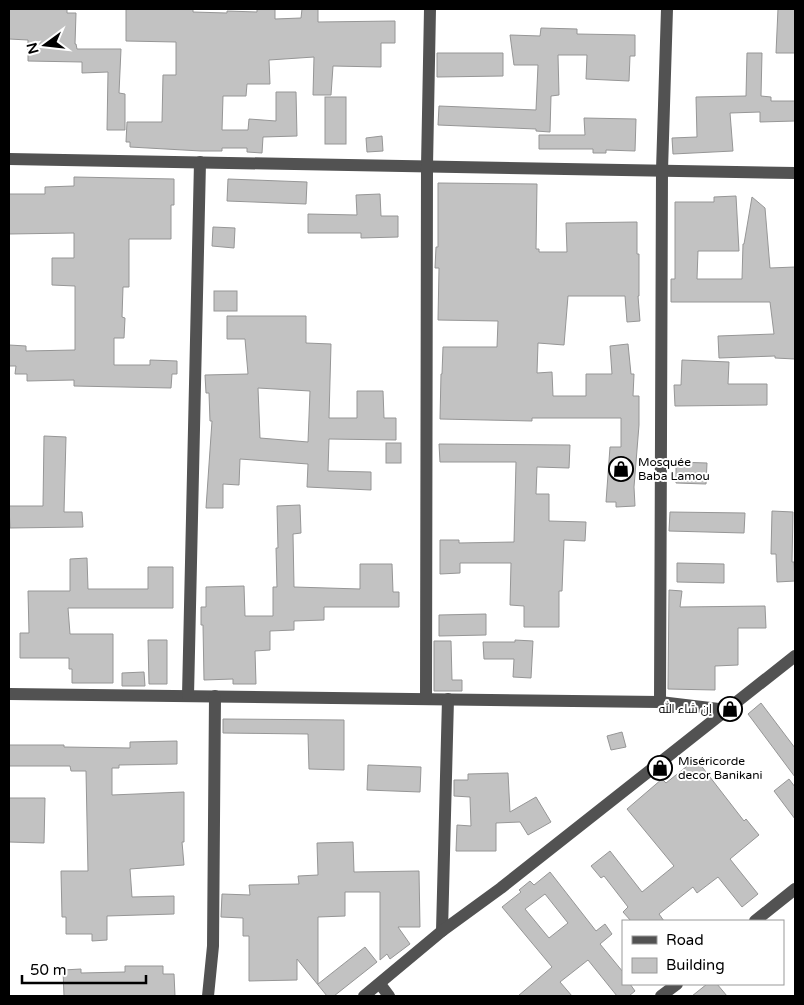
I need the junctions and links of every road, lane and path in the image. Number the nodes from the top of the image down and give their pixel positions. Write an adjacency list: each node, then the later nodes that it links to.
1 (430, 9): 5 (street)
2 (667, 9): 6 (street)
3 (9, 159): 4 (street)
4 (200, 162): 5 (street); 10 (street)
5 (426, 166): 6 (street); 12 (street)
6 (662, 170): 7 (street); 14 (street)
7 (795, 173)
8 (795, 656): 15 (street)
9 (9, 694): 10 (street)
10 (188, 696): 11 (street)
11 (215, 696): 12 (street); 21 (street)
12 (426, 698): 13 (street)
13 (448, 699): 14 (street); 18 (street)
14 (660, 702): 15 (street)
15 (727, 710): 18 (street)
16 (795, 890): 17 (street)
17 (756, 920)
18 (442, 931): 19 (street)
19 (380, 984): 22 (street); 23 (street)
20 (676, 985): 24 (street)
21 (208, 996)
22 (364, 996)
23 (389, 996)
24 (662, 996)

